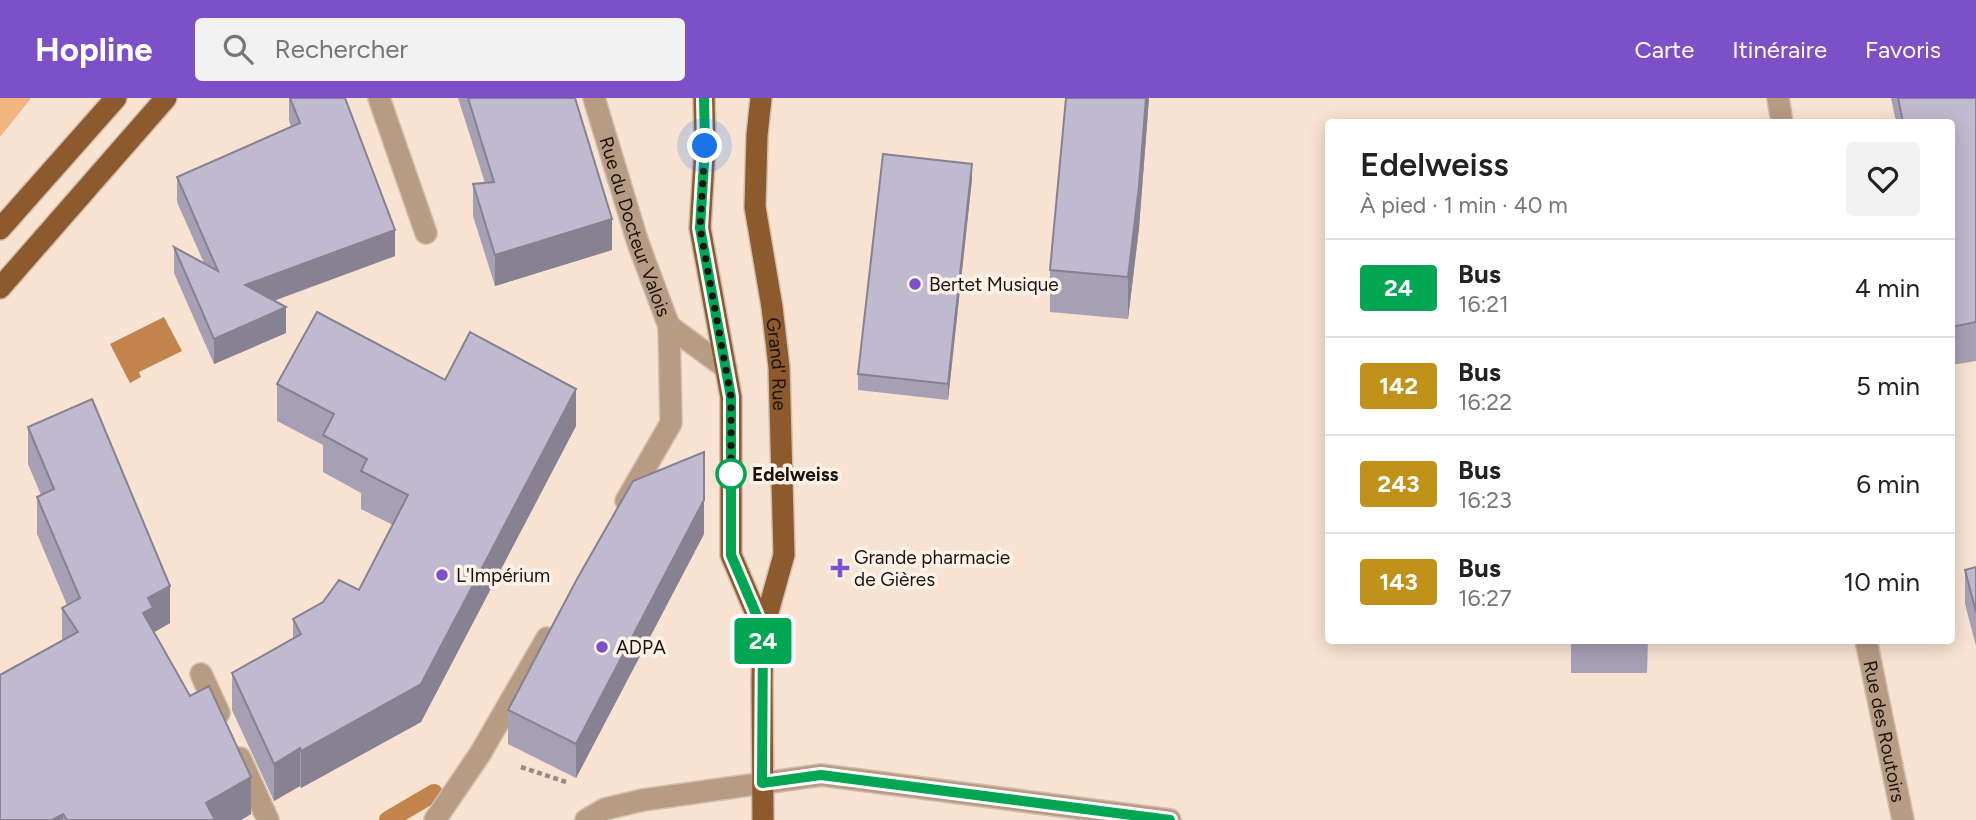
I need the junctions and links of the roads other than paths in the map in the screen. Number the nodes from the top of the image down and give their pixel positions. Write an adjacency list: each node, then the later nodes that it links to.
1 (116, 98): 9 (main road)
2 (166, 98): 11 (main road)
3 (379, 98): 10 (street)
4 (594, 98): 12 (street, Rue du Docteur Valois)
5 (704, 98): 13 (main road, Grand' Rue)
6 (761, 98): 16 (main road, Grand' Rue)
7 (1777, 98): 8 (street)
8 (1781, 119)
9 (0, 229)
10 (426, 233)
11 (0, 288)
12 (669, 326): 13 (street, Rue du Docteur Valois); 14 (street)
13 (726, 368): 16 (main road, Grand' Rue)
14 (617, 518)
15 (555, 624): 21 (street)
16 (763, 630): 19 (main road, Grand' Rue)
17 (1867, 644): 25 (street, Rue des Routoirs)
18 (201, 674): 20 (street)
19 (762, 783): 22 (street); 23 (main road, Grand' Rue); 24 (street)
20 (268, 820)
21 (435, 820)
22 (586, 820)
23 (763, 820)
24 (1170, 820)
25 (1903, 820)

